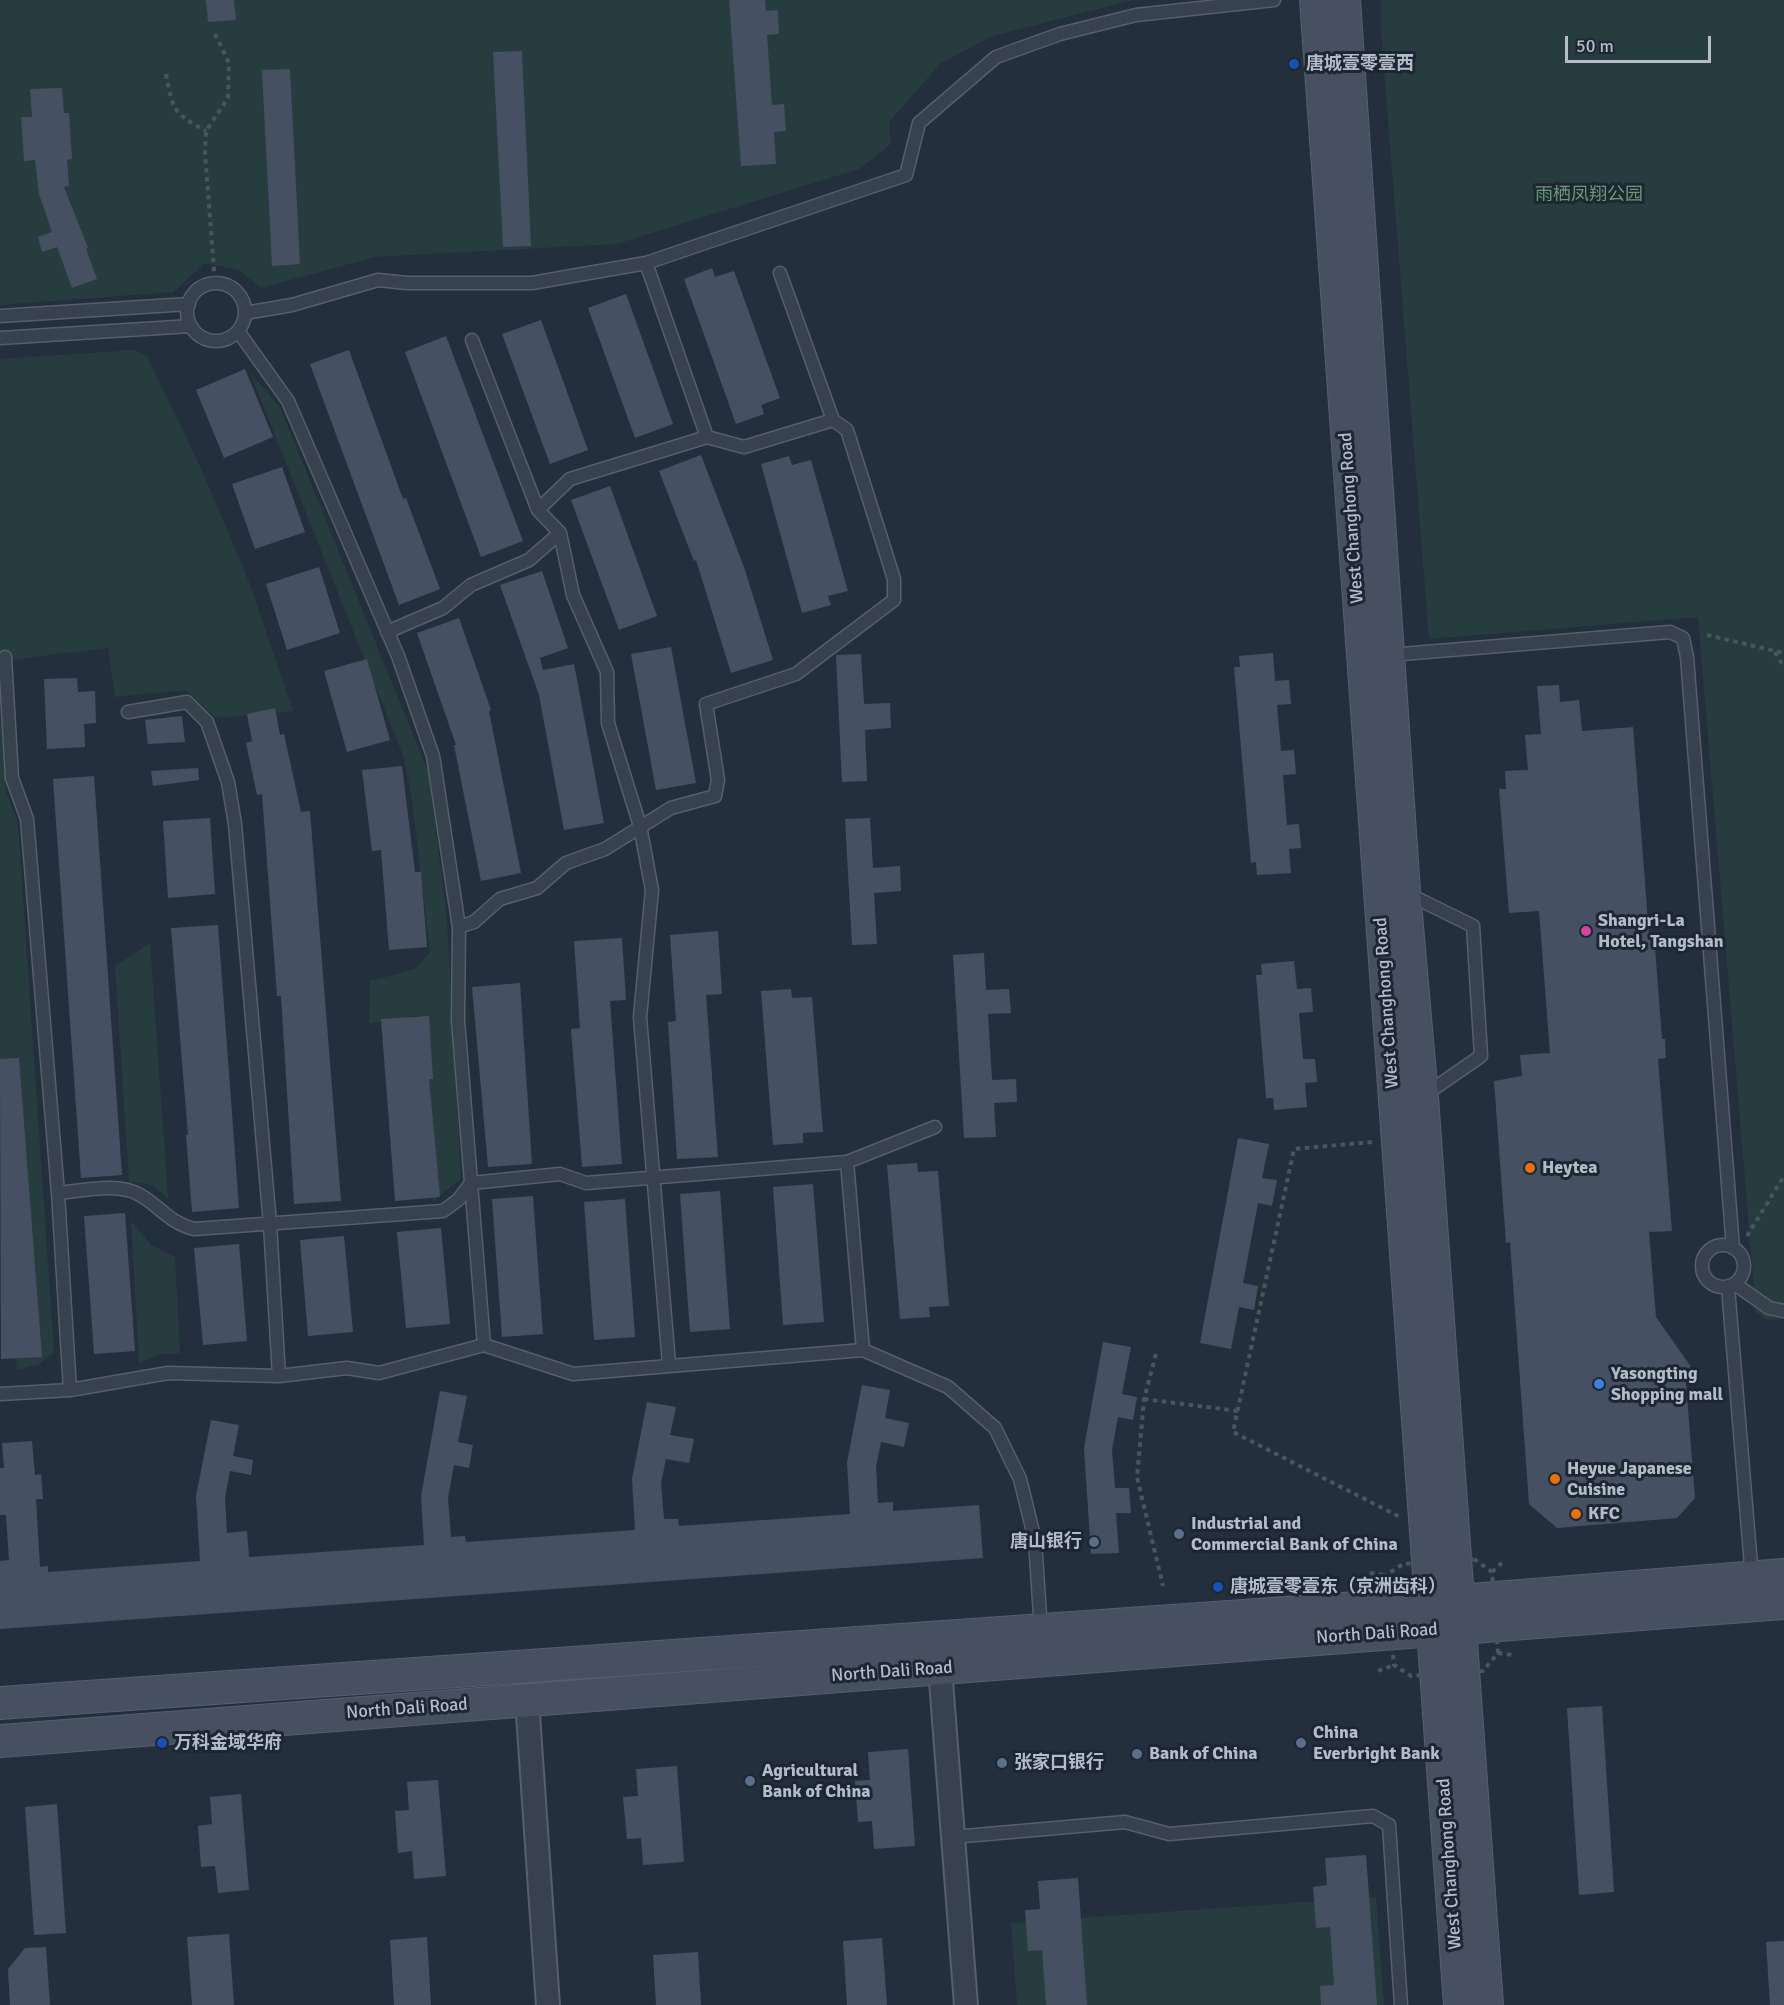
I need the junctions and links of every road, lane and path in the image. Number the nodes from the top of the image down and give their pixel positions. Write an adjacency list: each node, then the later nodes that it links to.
1 (1274, 0): 7 (lane)
2 (1316, 0): 62 (main road, West Changhong Road)
3 (1344, 0): 25 (main road, West Changhong Road)
4 (215, 34): 6 (path)
5 (166, 74): 6 (path)
6 (206, 131): 9 (path)
7 (646, 263): 11 (lane); 18 (lane)
8 (780, 273): 17 (lane)
9 (215, 283): 10 (lane); 11 (lane)
10 (189, 304): 12 (lane); 13 (lane)
11 (245, 313): 14 (lane)
12 (0, 316)
13 (191, 326): 14 (lane); 15 (lane)
14 (238, 331): 21 (lane)
15 (0, 338)
16 (472, 340): 19 (lane)
17 (833, 420): 18 (lane); 29 (lane)
18 (707, 437): 19 (lane)
19 (538, 510): 20 (lane)
20 (560, 533): 21 (lane); 29 (lane)
21 (387, 632): 31 (lane)
22 (1707, 635): 23 (path)
23 (1774, 652): 24 (path); 27 (path)
24 (1784, 653)
25 (1388, 655): 30 (main road, West Changhong Road); 41 (lane)
26 (5, 657): 39 (lane)
27 (1784, 667)
28 (128, 712): 40 (lane)
29 (640, 826): 31 (lane); 37 (lane)
30 (1404, 892): 32 (main road, West Changhong Road); 32 (lane)
31 (459, 927): 38 (lane)
32 (1422, 1097): 62 (main road, West Changhong Road)
33 (935, 1127): 35 (lane)
34 (1372, 1142): 52 (path)
35 (846, 1162): 37 (lane); 45 (lane)
36 (1784, 1176): 41 (path)
37 (653, 1178): 38 (lane); 47 (lane)
38 (471, 1183): 40 (lane); 44 (lane)
39 (58, 1193): 40 (lane); 49 (lane)
40 (270, 1224): 48 (lane)
41 (1738, 1245): 42 (lane); 42 (lane)
42 (1732, 1285): 43 (lane); 59 (lane)
43 (1784, 1311)
44 (484, 1345): 47 (lane); 48 (lane)
45 (863, 1350): 47 (lane); 63 (lane)
46 (1156, 1354): 51 (path)
47 (669, 1364)
48 (279, 1376): 49 (lane)
49 (70, 1390): 50 (lane)
50 (0, 1394)
51 (1144, 1399): 52 (path); 60 (path)
52 (1238, 1411): 53 (path)
53 (1400, 1517)
54 (1505, 1560): 55 (path)
55 (1492, 1572)
56 (1370, 1573): 57 (path)
57 (1386, 1575)
58 (1784, 1575): 59 (main road, North Dali Road)
59 (1752, 1578): 62 (main road, North Dali Road)
60 (1163, 1586)
61 (1784, 1603): 62 (main road, North Dali Road)
62 (1445, 1615): 63 (main road, North Dali Road); 67 (main road, North Dali Road); 76 (main road, West Changhong Road); 77 (main road, West Changhong Road)
63 (1041, 1631): 70 (main road, North Dali Road)
64 (1498, 1653): 65 (path)
65 (1513, 1655)
66 (1394, 1665): 68 (path)
67 (940, 1668): 69 (main road, North Dali Road); 72 (street)
68 (1378, 1671)
69 (527, 1700): 71 (main road, North Dali Road); 73 (street)
70 (0, 1703)
71 (0, 1741)
72 (953, 1837): 74 (street); 75 (lane)
73 (548, 2005)
74 (966, 2005)
75 (1401, 2005)
76 (1460, 2005)
77 (1487, 2005)

